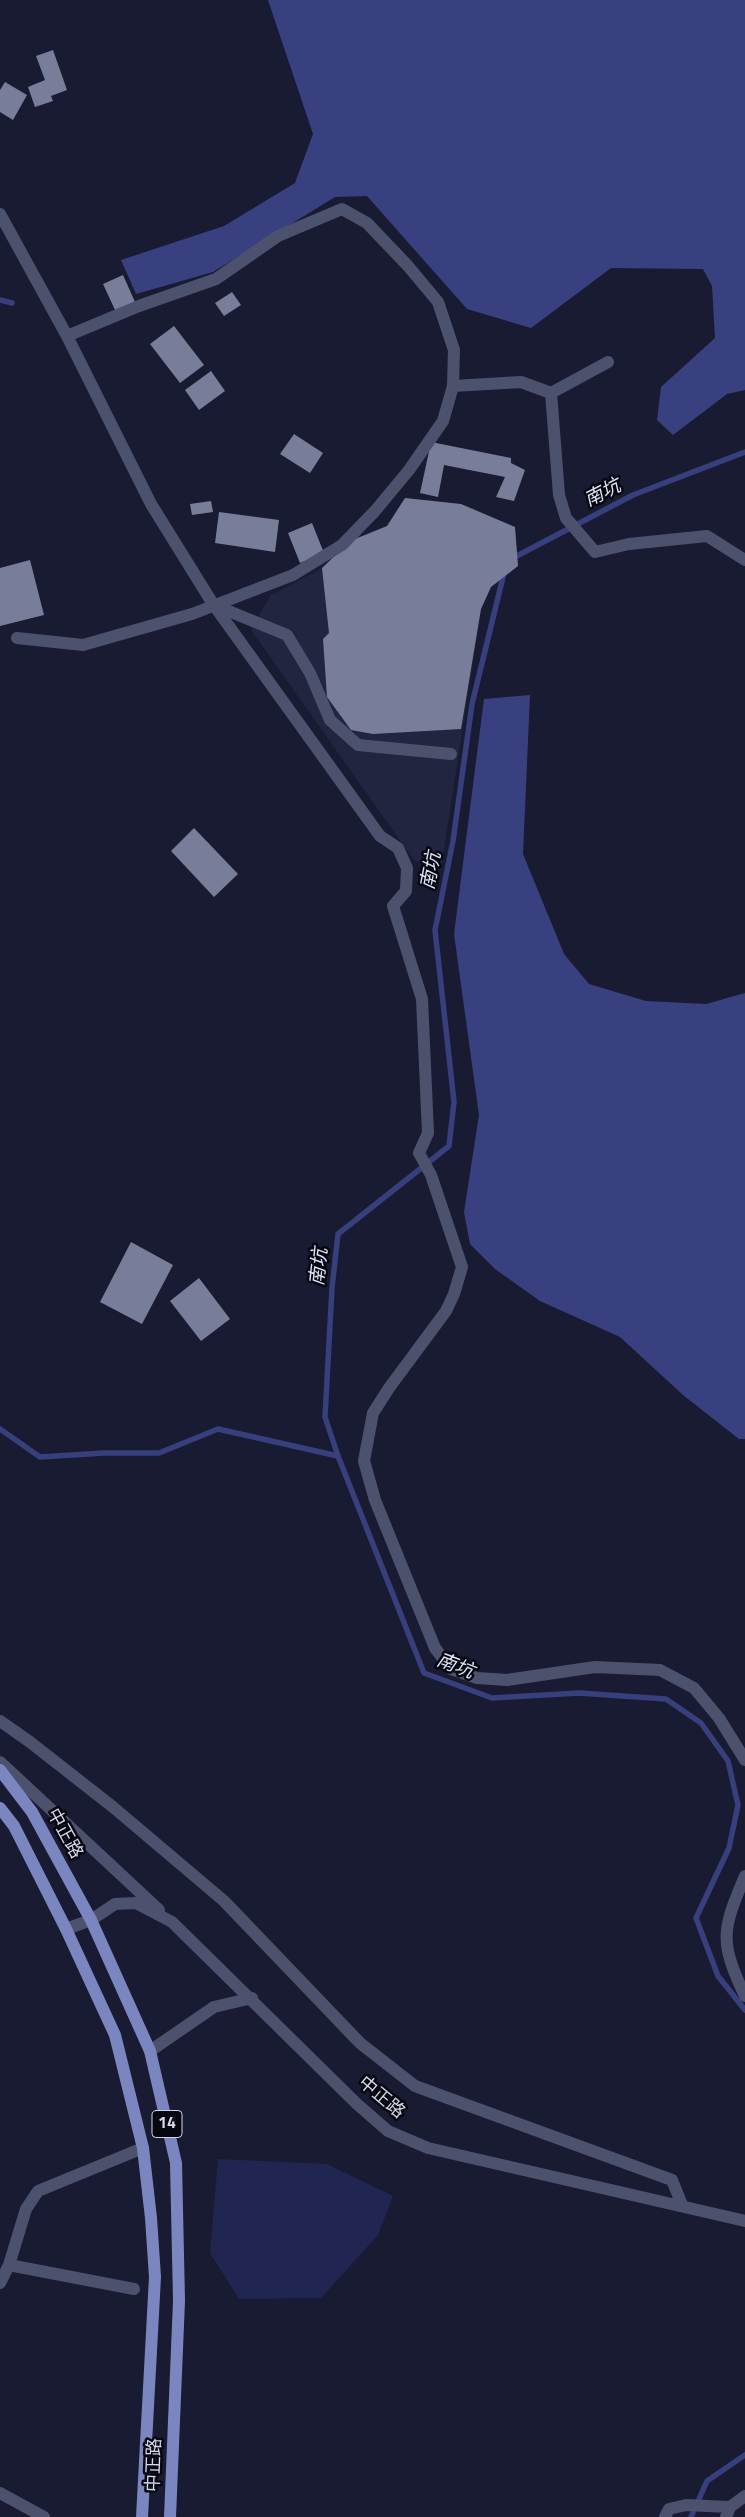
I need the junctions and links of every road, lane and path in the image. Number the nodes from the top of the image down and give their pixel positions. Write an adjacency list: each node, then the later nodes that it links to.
1 (0, 214): 2 (street)
2 (67, 336): 4 (street); 7 (street)
3 (608, 362): 5 (street)
4 (453, 386): 5 (street); 7 (street)
5 (551, 393): 6 (street)
6 (745, 560)
7 (213, 604): 8 (street); 9 (street); 11 (street)
8 (17, 638)
9 (451, 754)
10 (0, 1721): 23 (street)
11 (745, 1760)
12 (0, 1762): 17 (street)
13 (0, 1770): 16 (main road, 中正路 / 14)
14 (0, 1808): 18 (main road, 中正路 / 14)
15 (745, 1876): 19 (street)
16 (91, 1920): 17 (street, 中正路); 18 (street, 中正路); 21 (main road, 中正路 / 14)
17 (172, 1922): 20 (street, 中正路)
18 (66, 1929): 22 (main road, 中正路 / 14)
19 (745, 1996)
20 (252, 1998): 21 (street); 23 (street, 中正路)
21 (150, 2050): 33 (main road, 中正路 / 14)
22 (143, 2148): 25 (street); 32 (main road, 中正路 / 14)
23 (682, 2205): 24 (street, 中正路)
24 (745, 2221)
25 (9, 2265): 26 (street); 27 (street)
26 (0, 2283)
27 (134, 2289)
28 (0, 2493): 31 (street)
29 (745, 2496): 30 (street)
30 (728, 2512): 34 (street)
31 (44, 2517)
32 (142, 2517)
33 (170, 2517)
34 (665, 2517)

